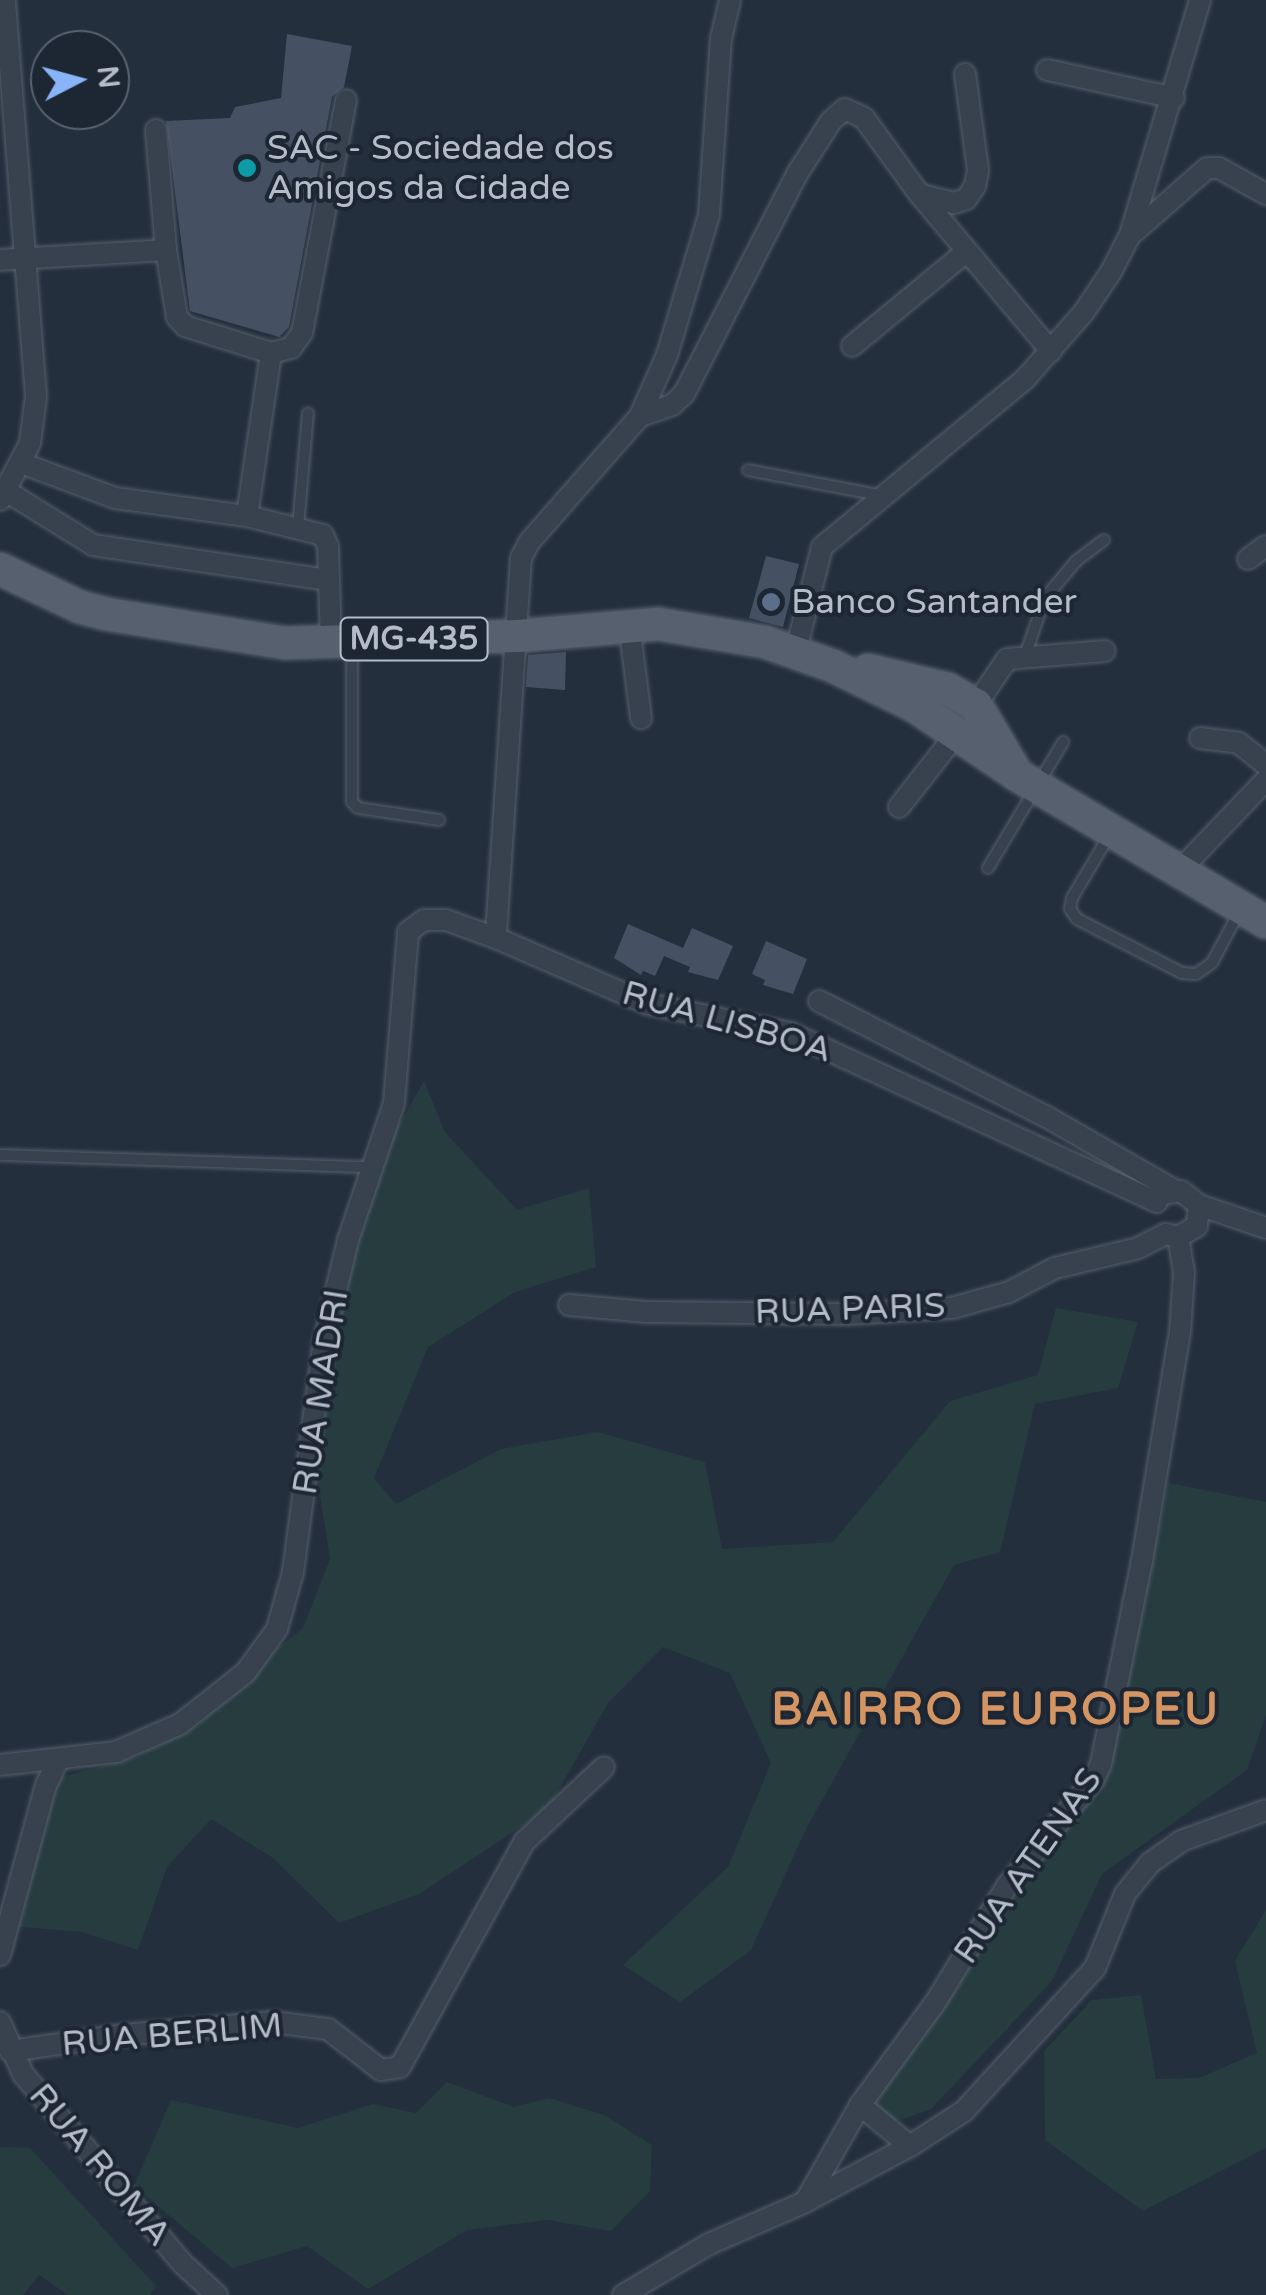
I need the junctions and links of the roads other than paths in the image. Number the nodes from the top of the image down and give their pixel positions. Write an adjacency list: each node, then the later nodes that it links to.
1 (5, 0): 14 (street)
2 (730, 0): 20 (street)
3 (1200, 0): 6 (street)
4 (1047, 70): 6 (street)
5 (965, 74): 10 (street)
6 (1174, 98): 11 (street)
7 (346, 100): 18 (street)
8 (156, 130): 12 (street)
9 (1266, 194): 11 (street)
10 (920, 195): 13 (street); 20 (street)
11 (1130, 235): 17 (street)
12 (166, 250): 14 (street); 18 (street)
13 (966, 252): 16 (street); 17 (street)
14 (27, 259): 15 (street); 21 (street)
15 (0, 260)
16 (852, 346)
17 (1051, 352): 24 (street)
18 (272, 354): 25 (street)
19 (308, 412): 26 (lane)
20 (640, 416): 33 (street)
21 (20, 463): 23 (street); 25 (street)
22 (748, 470): 24 (lane)
23 (3, 496): 31 (street)
24 (885, 496): 36 (street)
25 (247, 516): 26 (street)
26 (298, 527): 31 (street)
27 (1104, 540): 37 (lane)
28 (1266, 546): 29 (street)
29 (1248, 560)
30 (0, 569): 34 (main road, MG-435)
31 (328, 580): 34 (street)
32 (629, 624): 33 (main road, MG-435); 36 (main road, MG-435); 40 (street)
33 (518, 636): 34 (main road, MG-435); 53 (street)
34 (341, 639): 48 (lane)
35 (1105, 651): 37 (street)
36 (795, 654): 38 (main road, MG-435)
37 (1025, 656): 39 (street)
38 (834, 666): 39 (main road); 41 (main road, MG-435)
39 (976, 705): 46 (main road)
40 (641, 718)
41 (957, 734): 46 (main road, MG-435); 47 (street)
42 (1200, 738): 44 (street)
43 (1063, 742): 46 (lane)
44 (1266, 765)
45 (1266, 780): 51 (street)
46 (1027, 781): 49 (main road, MG-435); 50 (lane)
47 (898, 806)
48 (438, 820)
49 (1111, 833): 51 (main road, MG-435); 52 (lane)
50 (988, 868)
51 (1180, 870): 52 (main road, MG-435)
52 (1254, 914)
53 (496, 938): 56 (street, RUA MADRI); 57 (street, RUA LISBOA)
54 (818, 1001): 57 (street, RUA LISBOA)
55 (0, 1155): 56 (lane)
56 (372, 1167): 62 (street, RUA MADRI)
57 (1165, 1196): 58 (street, RUA LISBOA); 60 (street)
58 (1199, 1205): 59 (street, RUA LISBOA); 60 (street)
59 (1266, 1228)
60 (1172, 1236): 61 (street, RUA PARIS); 69 (street, RUA ATENAS)
61 (569, 1305)
62 (57, 1762): 63 (street, RUA MADRI); 66 (street)
63 (0, 1765)
64 (604, 1767): 68 (street, RUA BERLIM)
65 (1266, 1810): 70 (street)
66 (0, 1955)
67 (0, 2022): 68 (street, RUA ROMA)
68 (10, 2051): 72 (street, RUA ROMA)
69 (860, 2106): 70 (street); 71 (street, RUA ATENAS)
70 (910, 2146): 71 (street)
71 (805, 2202): 73 (street)
72 (217, 2295)
73 (623, 2295)

